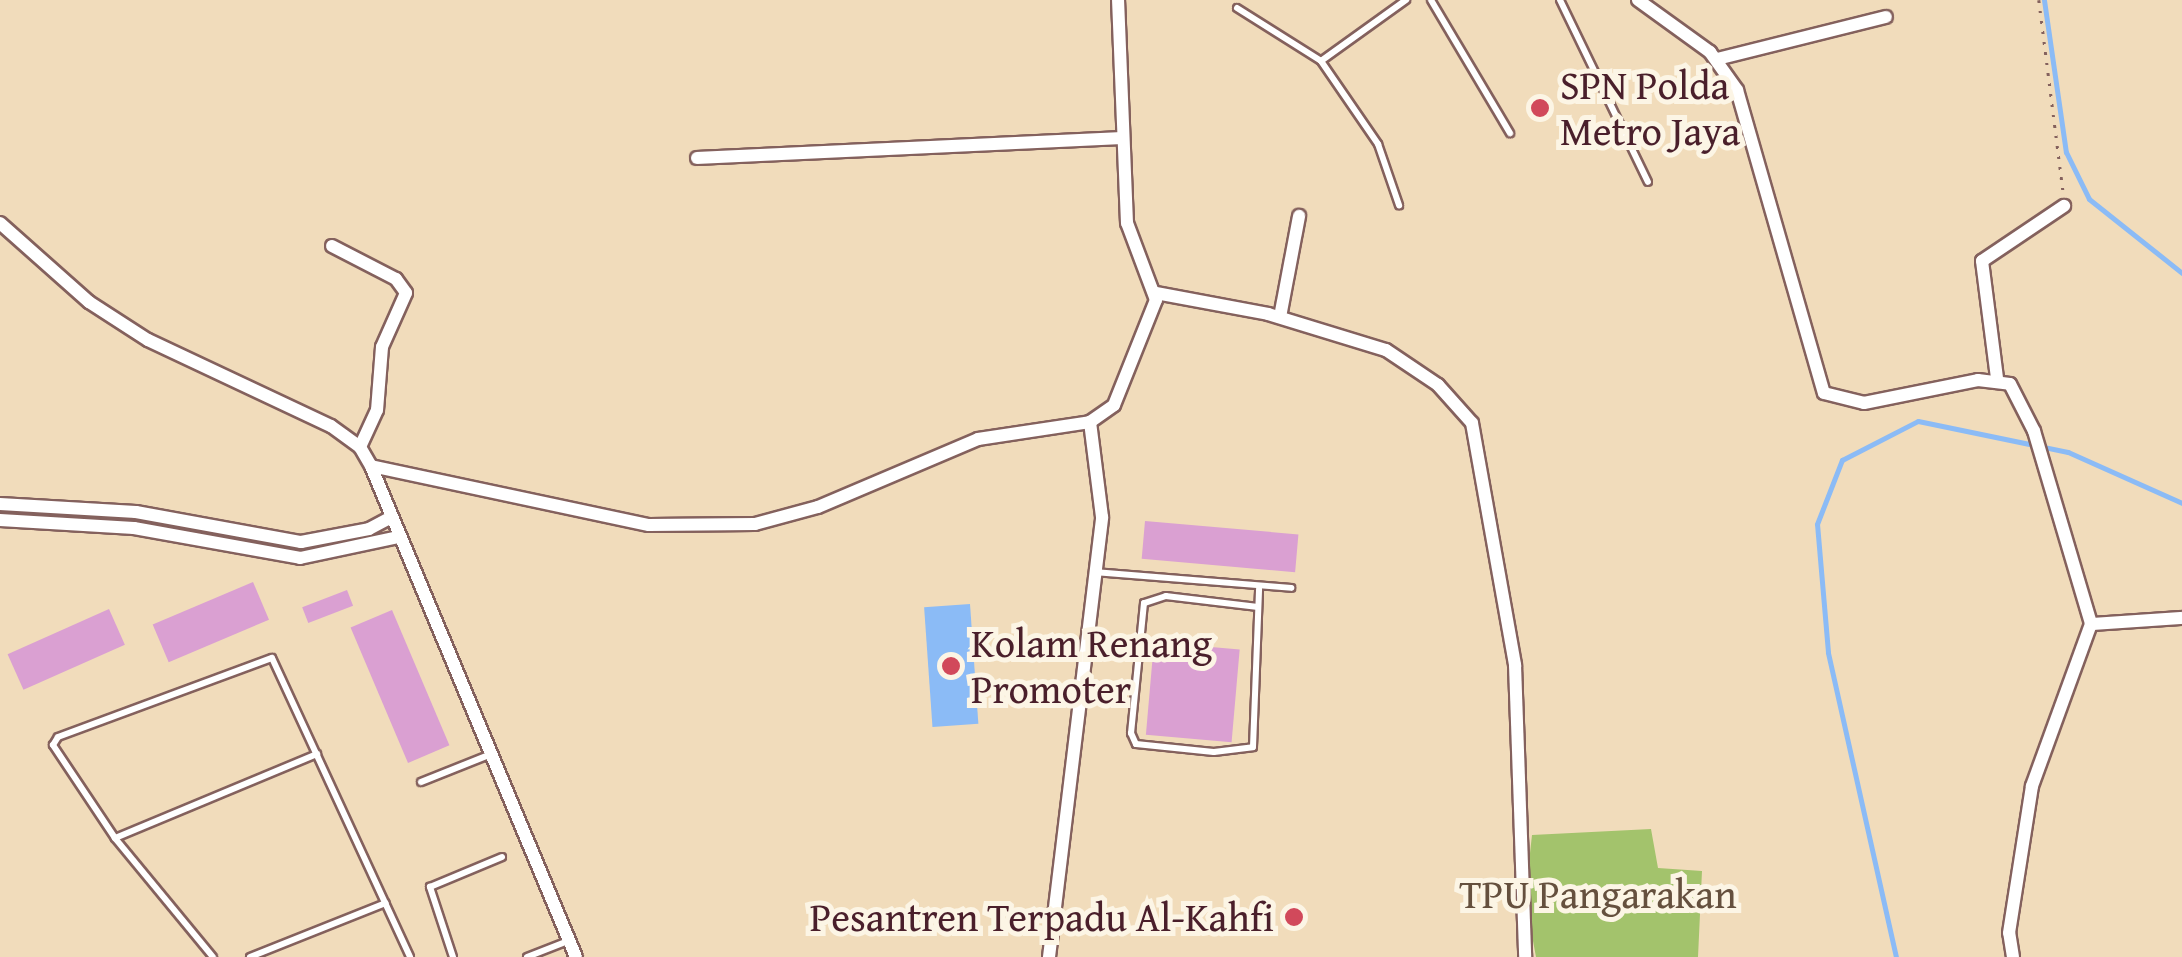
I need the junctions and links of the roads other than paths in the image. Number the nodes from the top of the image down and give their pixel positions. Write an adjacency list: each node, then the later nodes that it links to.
1 (1118, 0): 11 (street)
2 (1406, 0): 9 (lane)
3 (1431, 0): 10 (lane)
4 (1560, 0): 13 (lane)
5 (1638, 0): 8 (street)
6 (1236, 8): 9 (lane)
7 (1886, 16): 8 (street)
8 (1717, 60): 21 (street)
9 (1321, 61): 14 (lane)
10 (1510, 132)
11 (1122, 138): 12 (street); 19 (street)
12 (697, 158)
13 (1648, 182)
14 (1399, 205)
15 (2064, 206): 21 (street)
16 (1298, 216): 20 (street)
17 (0, 223): 23 (street)
18 (332, 246): 23 (street)
19 (1156, 293): 20 (street); 22 (street)
20 (1280, 316): 51 (street)
21 (1996, 378): 36 (street)
22 (1090, 422): 24 (street); 31 (street)
23 (360, 447): 24 (street)
24 (371, 466): 27 (street)
25 (0, 504): 26 (street)
26 (161, 515): 27 (street); 29 (street)
27 (390, 518): 30 (street)
28 (0, 520): 29 (street)
29 (158, 531): 30 (street)
30 (398, 536): 38 (street)
31 (1093, 572): 33 (lane); 50 (street)
32 (1291, 588): 33 (lane)
33 (1259, 589): 34 (lane)
34 (1258, 607): 34 (lane)
35 (2182, 618): 36 (street)
36 (2091, 624): 52 (street)
37 (317, 754): 40 (lane); 40 (lane); 42 (lane)
38 (490, 754): 39 (lane); 43 (street)
39 (421, 782)
40 (116, 838): 44 (lane)
41 (502, 857): 47 (lane)
42 (386, 902): 45 (lane); 46 (lane)
43 (569, 941): 48 (lane); 49 (street)
44 (213, 957)
45 (250, 957)
46 (410, 957)
47 (452, 957)
48 (527, 957)
49 (576, 957)
50 (1050, 957)
51 (1525, 957)
52 (2014, 957)

